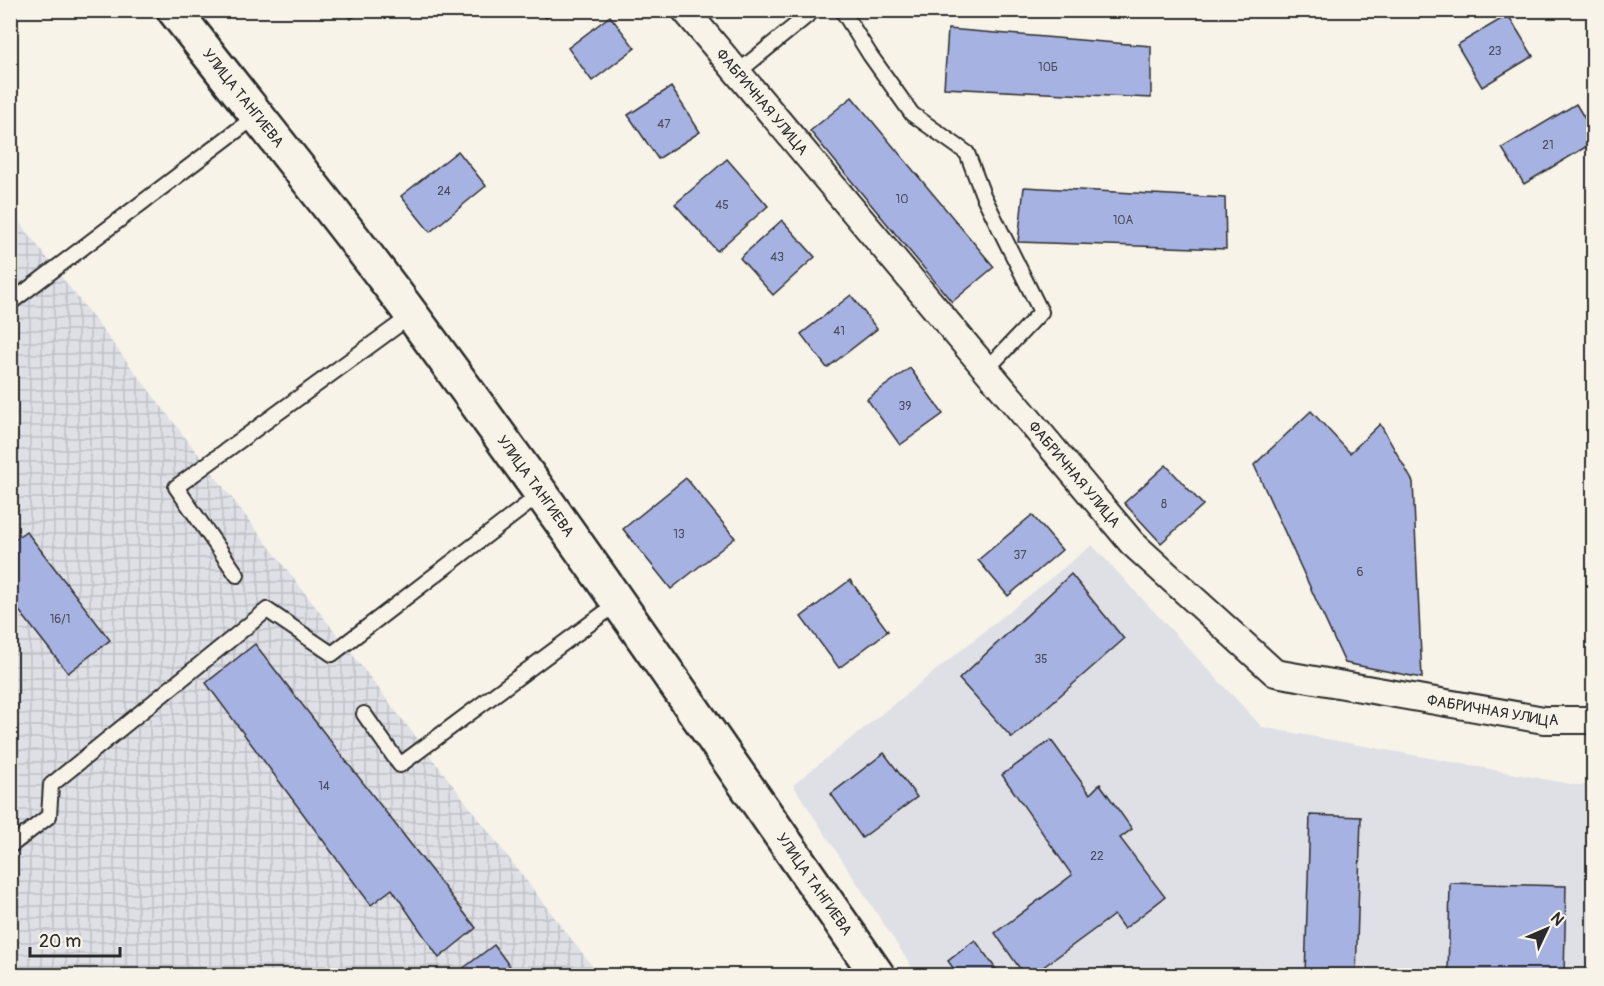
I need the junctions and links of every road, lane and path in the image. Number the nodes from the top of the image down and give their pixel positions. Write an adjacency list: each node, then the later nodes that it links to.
1 (174, 10): 6 (main road, УЛИЦА ТАНГИЕВА)
2 (685, 10): 5 (street, ФАБРИЧНАЯ УЛИЦА)
3 (814, 10): 5 (lane)
4 (842, 10): 9 (lane)
5 (737, 73): 9 (street, ФАБРИЧНАЯ УЛИЦА)
6 (256, 116): 7 (lane); 8 (main road, УЛИЦА ТАНГИЕВА)
7 (10, 303)
8 (412, 315): 10 (main road, УЛИЦА ТАНГИЕВА); 11 (lane)
9 (986, 370): 14 (street, ФАБРИЧНАЯ УЛИЦА)
10 (542, 493): 12 (main road, УЛИЦА ТАНГИЕВА); 15 (lane)
11 (237, 575)
12 (619, 602): 13 (lane); 16 (main road, УЛИЦА ТАНГИЕВА)
13 (364, 714)
14 (1593, 720)
15 (10, 846)
16 (878, 975)

